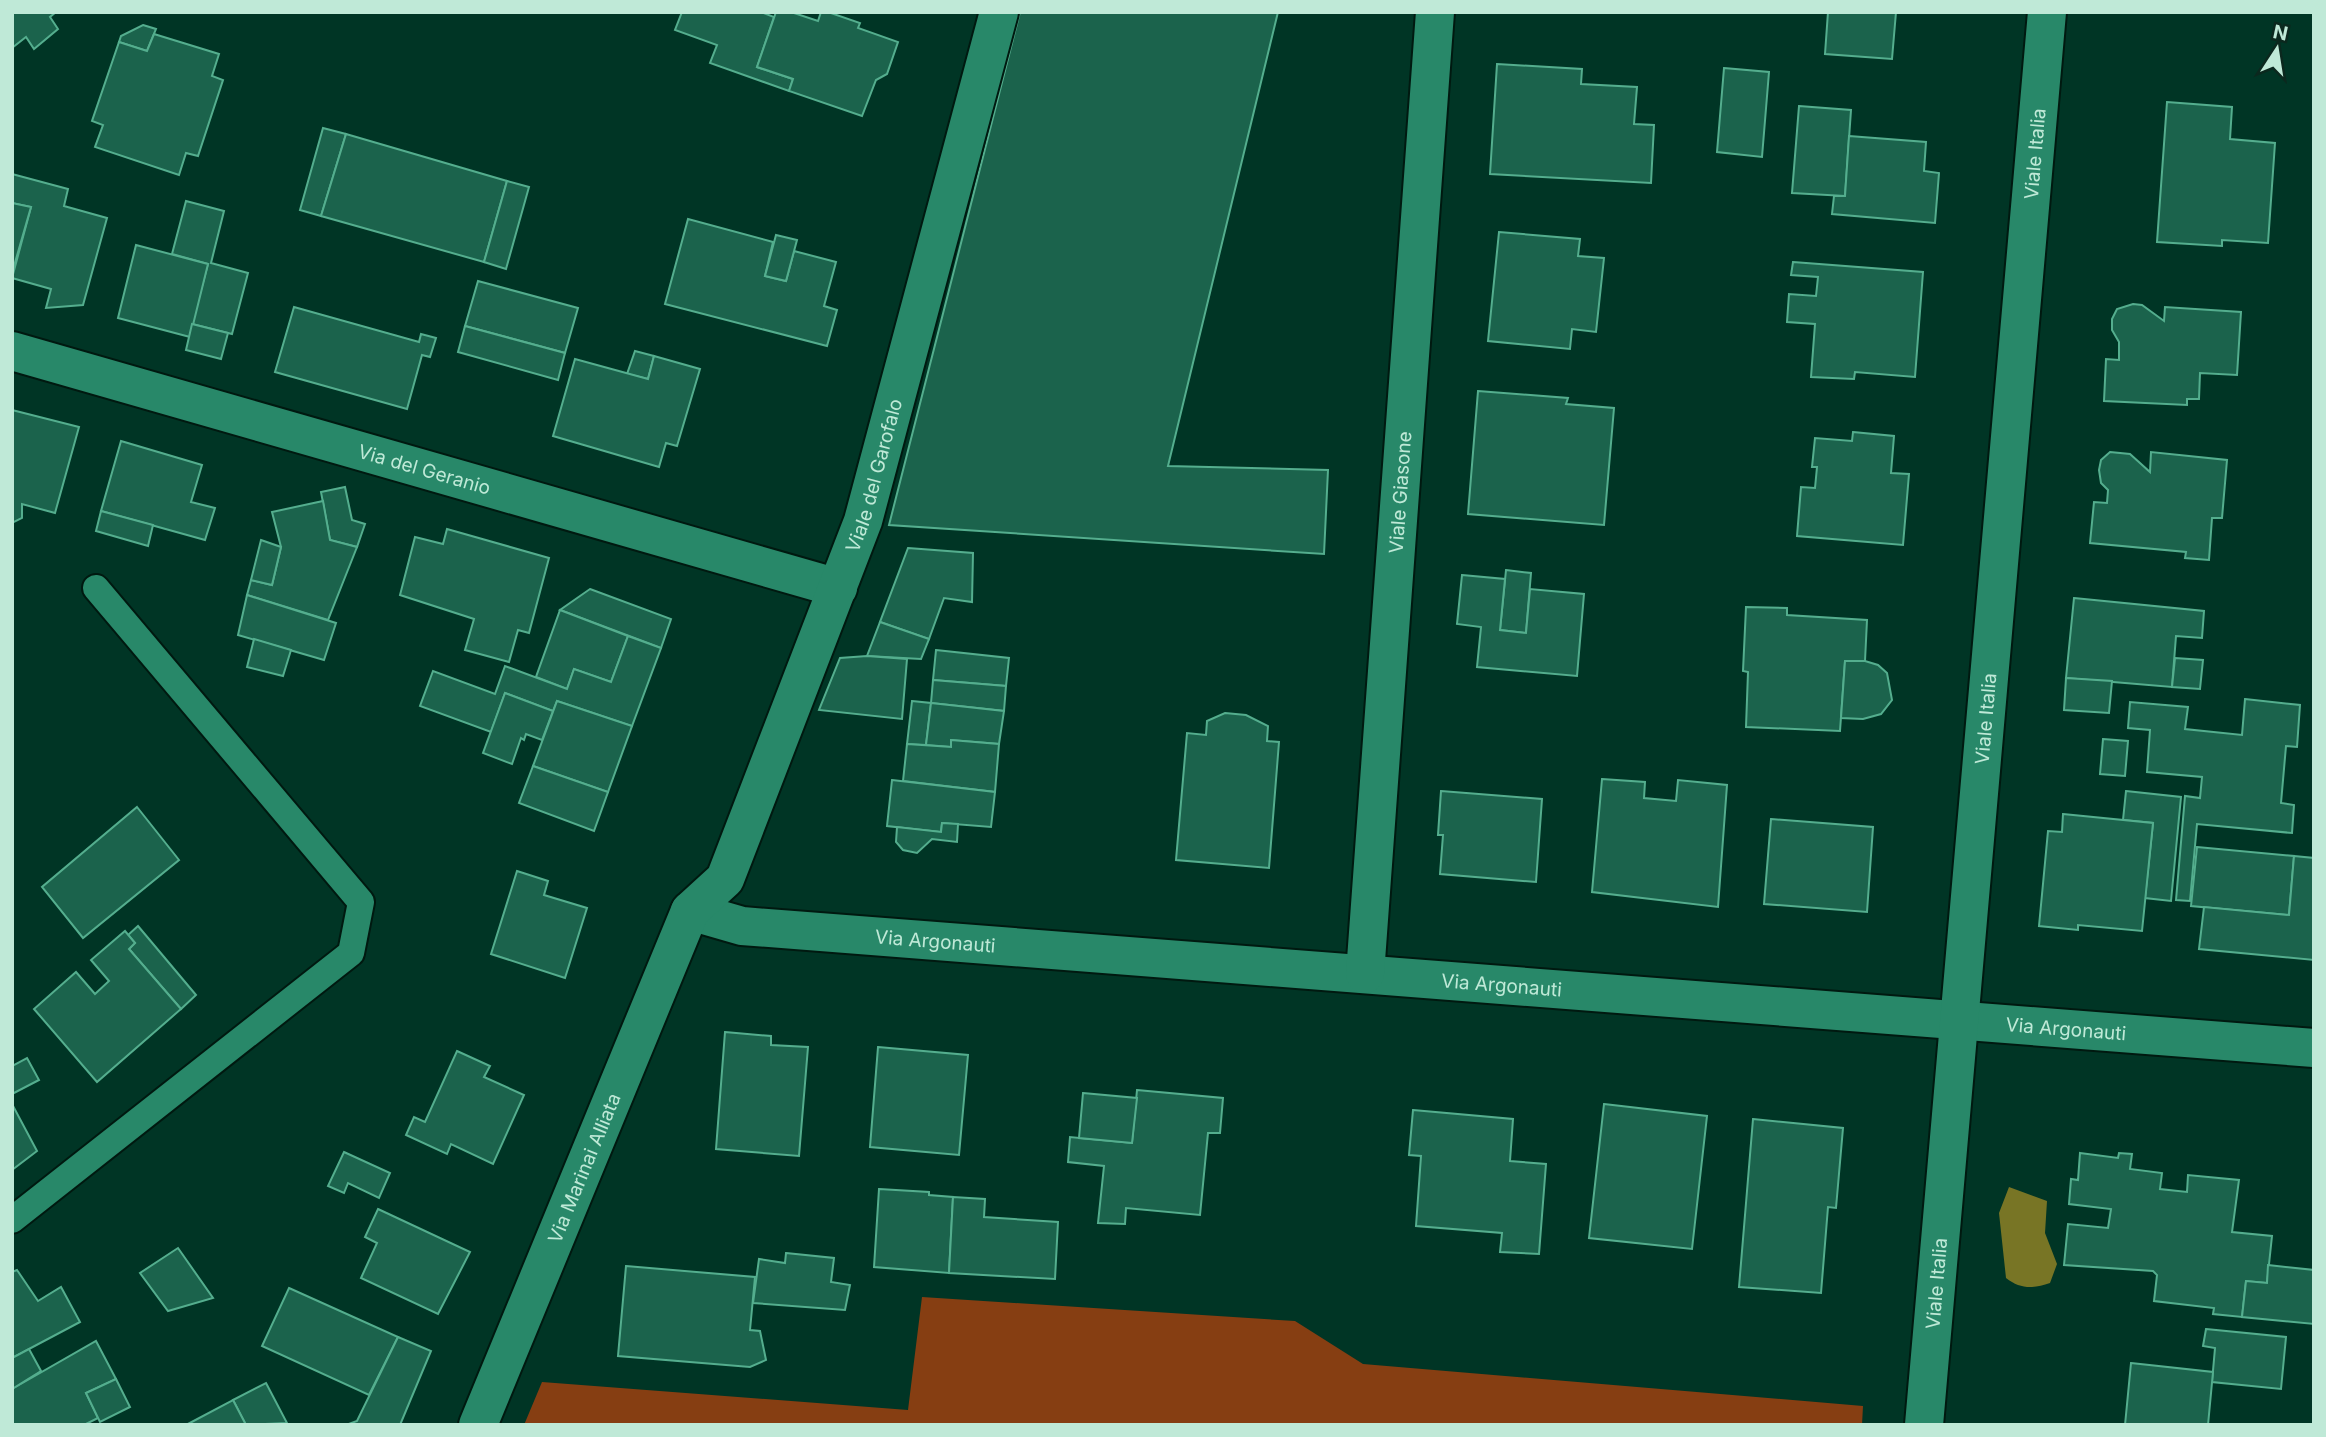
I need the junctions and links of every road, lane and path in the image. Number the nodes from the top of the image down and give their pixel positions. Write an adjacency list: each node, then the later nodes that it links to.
1 (999, 12): 6 (street, Viale del Garofalo)
2 (1435, 12): 8 (street, Viale Giasone)
3 (2047, 12): 9 (street, Viale Italia)
4 (12, 351): 6 (street, Via del Geranio)
5 (96, 588): 11 (lane)
6 (838, 588): 7 (street, Viale del Garofalo)
7 (690, 911): 8 (street, Via Argonauti); 12 (street, Via Marinai Alliata)
8 (1365, 974): 9 (street, Via Argonauti)
9 (1959, 1020): 10 (street, Via Argonauti); 13 (street, Viale Italia)
10 (2314, 1048)
11 (12, 1220)
12 (478, 1425)
13 (1924, 1425)

